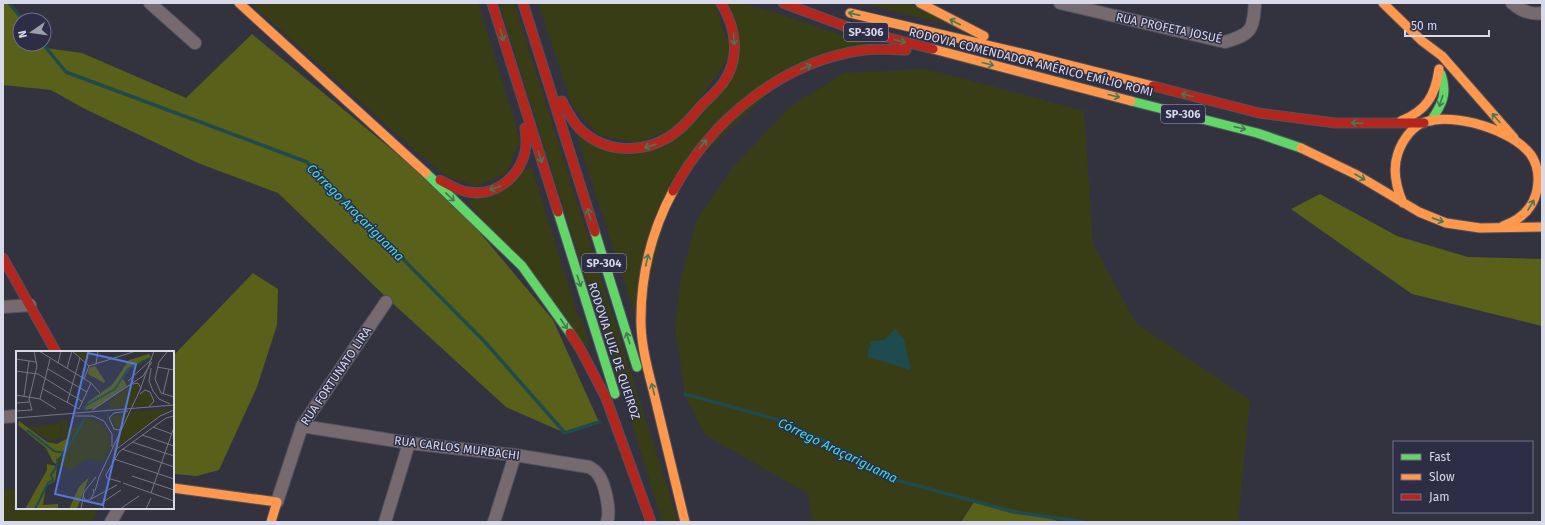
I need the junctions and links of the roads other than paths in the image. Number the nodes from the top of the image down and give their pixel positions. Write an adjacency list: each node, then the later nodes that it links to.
1 (150, 3): 17 (street)
2 (239, 3): 26 (main road)
3 (492, 3): 20 (main road, RODOVIA LUIZ DE QUEIROZ / SP-304, one-way to 20)
4 (524, 3): 5 (main road, one-way to 4); 50 (main road, RODOVIA LUIZ DE QUEIROZ / SP-304, one-way to 4)
5 (721, 3)
6 (783, 3): 18 (main road, RODOVIA COMENDADOR AMÉRICO EMÍLIO ROMI / SP-306, one-way to 18)
7 (802, 3): 13 (main road)
8 (920, 3): 19 (main road, one-way to 8)
9 (1060, 3): 10 (street, RUA PROFETA JOSUÉ)
10 (1255, 3)
11 (1383, 3): 16 (main road)
12 (1512, 3): 15 (street)
13 (817, 6)
14 (839, 11): 19 (main road, RODOVIA COMENDADOR AMÉRICO EMÍLIO ROMI / SP-306, one-way to 14)
15 (1542, 13)
16 (1422, 41): 21 (main road); 24 (main road, one-way to 16)
17 (195, 43)
18 (950, 54): 27 (main road, RODOVIA COMENDADOR AMÉRICO EMÍLIO ROMI / SP-306, one-way to 27); 50 (main road, one-way to 18)
19 (1029, 55): 22 (main road, RODOVIA COMENDADOR AMÉRICO EMÍLIO ROMI / SP-306, one-way to 19)
20 (512, 66): 26 (main road, one-way to 26); 49 (main road, RODOVIA LUIZ DE QUEIROZ / SP-304, one-way to 49)
21 (1439, 69): 22 (main road); 23 (main road, one-way to 23)
22 (1396, 122): 23 (main road, RODOVIA COMENDADOR AMÉRICO EMÍLIO ROMI / SP-306)
23 (1427, 122): 24 (main road, RODOVIA COMENDADOR AMÉRICO EMÍLIO ROMI / SP-306); 27 (main road, RODOVIA COMENDADOR AMÉRICO EMÍLIO ROMI / SP-306)
24 (1525, 149): 25 (main road, RODOVIA COMENDADOR AMÉRICO EMÍLIO ROMI / SP-306); 29 (main road, one-way to 24)
25 (1542, 158)
26 (422, 170): 48 (main road, one-way to 48)
27 (1403, 203): 29 (main road, RODOVIA COMENDADOR AMÉRICO EMÍLIO ROMI / SP-306, one-way to 29)
28 (1542, 226): 29 (main road, RODOVIA COMENDADOR AMÉRICO EMÍLIO ROMI / SP-306)
29 (1501, 227)
30 (3, 258): 32 (main road)
31 (386, 302): 37 (street, RUA FORTUNATO LIRA)
32 (30, 305): 33 (street); 34 (main road)
33 (3, 307)
34 (55, 351)
35 (16, 416): 36 (street)
36 (3, 417)
37 (302, 426): 38 (street, RUA CARLOS MURBACHI); 41 (street, RUA FORTUNATO LIRA)
38 (409, 443): 39 (street, RUA CARLOS MURBACHI); 45 (street)
39 (515, 455): 46 (street); 47 (street, RUA CARLOS MURBACHI)
40 (174, 488): 41 (main road)
41 (277, 502): 44 (main road, RUA FORTUNATO LIRA)
42 (118, 509): 43 (street)
43 (111, 522)
44 (271, 522)
45 (385, 522)
46 (494, 522)
47 (607, 522)
48 (651, 522)
49 (656, 522)
50 (685, 522)

